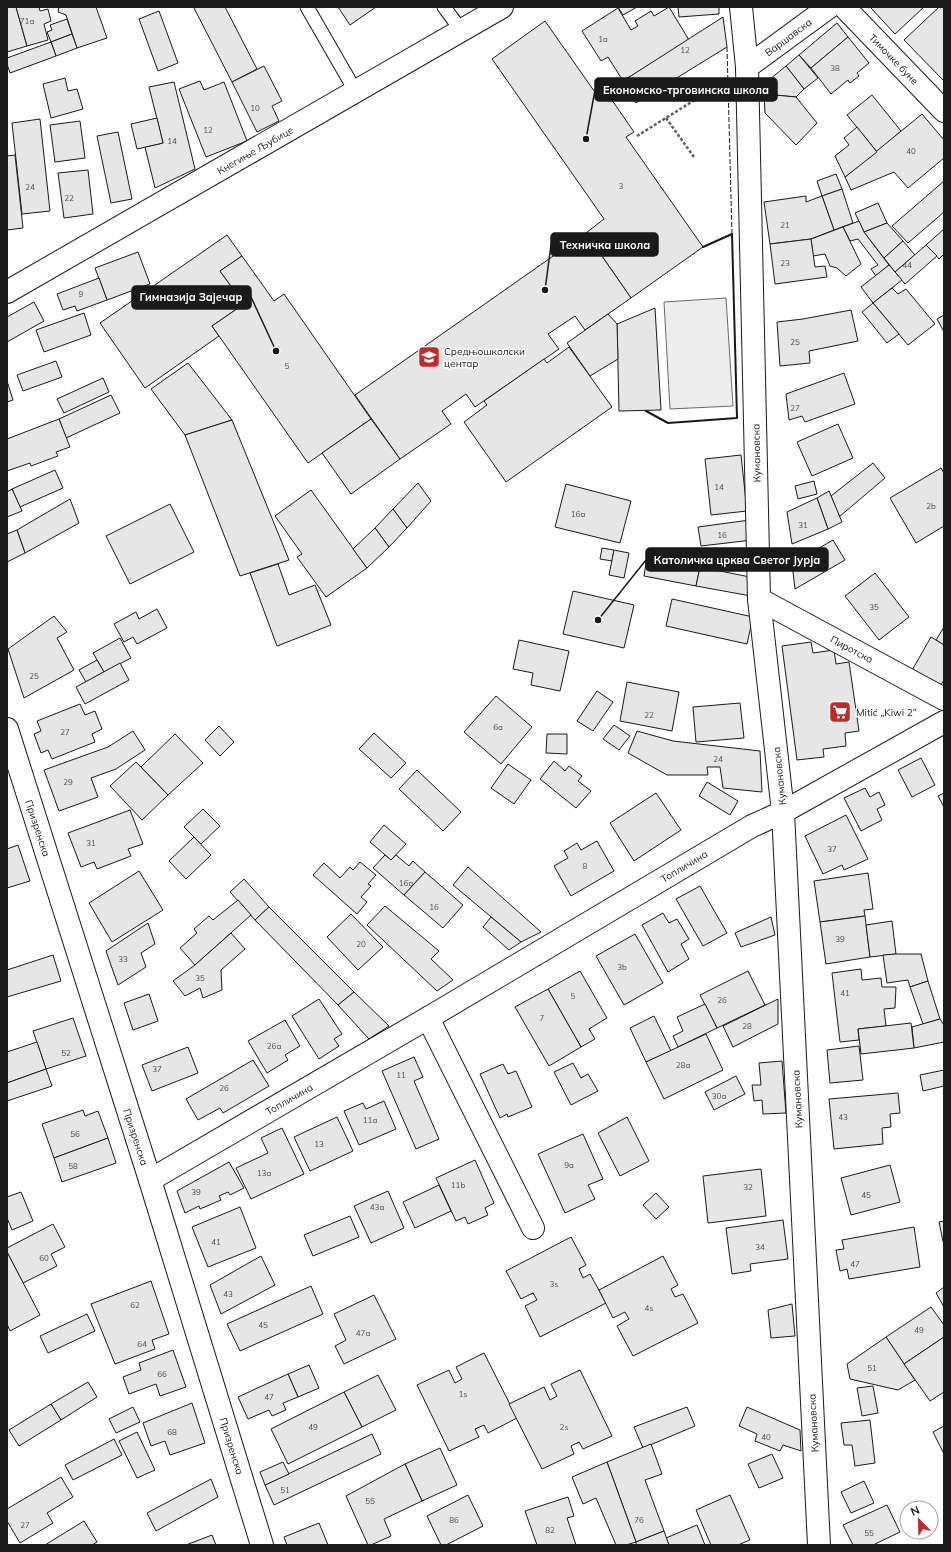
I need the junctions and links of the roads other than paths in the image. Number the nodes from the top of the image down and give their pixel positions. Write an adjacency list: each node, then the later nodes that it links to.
1 (307, 7): 9 (lane)
2 (444, 7): 7 (lane)
3 (502, 7): 7 (street, Кнегиње Љубице)
4 (741, 7): 8 (street, Кумановска)
5 (829, 7): 8 (street, Варшавска)
6 (844, 7): 10 (street, Тимочке буне)
7 (461, 30): 9 (street, Кнегиње Љубице)
8 (747, 67): 12 (street, Кумановска)
9 (356, 92): 11 (street, Кнегиње Љубице)
10 (944, 111)
11 (7, 292)
12 (759, 599): 13 (street, Пиротска); 16 (street, Кумановска)
13 (944, 699)
14 (944, 722): 16 (street, Топличина)
15 (7, 729): 18 (street, Призренска)
16 (782, 812): 17 (street, Топличина); 21 (street, Кумановска)
17 (428, 1018): 18 (street, Топличина); 19 (street)
18 (150, 1180): 20 (street, Призренска)
19 (533, 1228)
20 (262, 1545)
21 (819, 1545)

